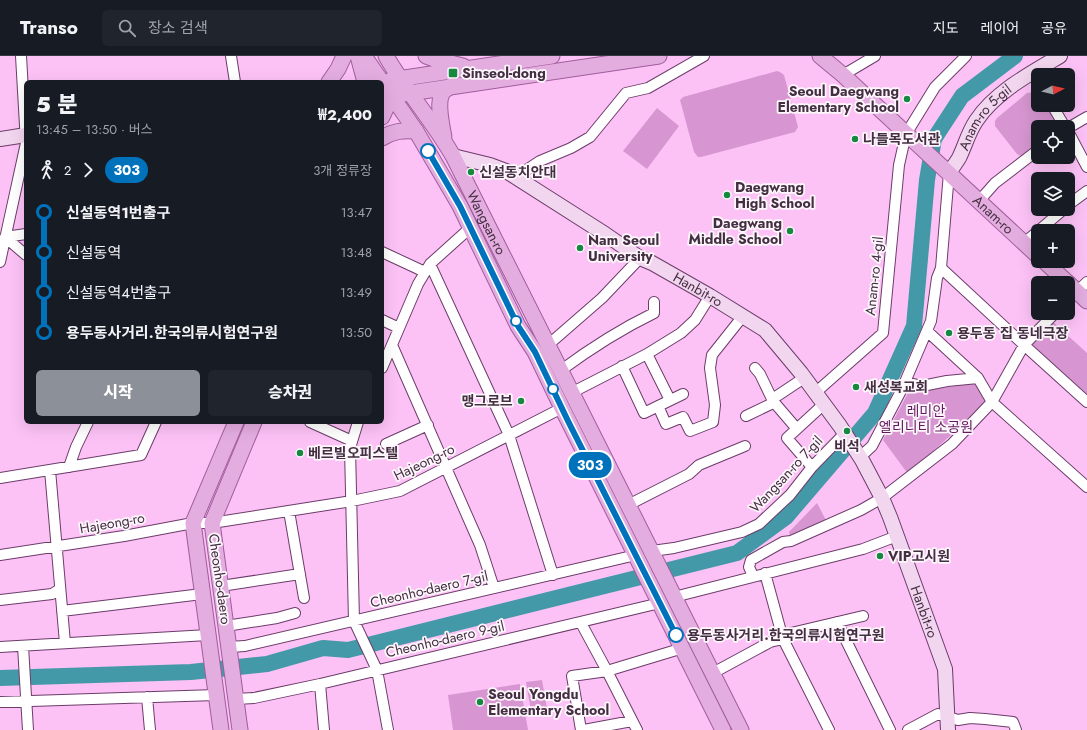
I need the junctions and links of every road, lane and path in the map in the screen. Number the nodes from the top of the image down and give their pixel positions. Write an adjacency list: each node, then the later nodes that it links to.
1 (21, 56): 28 (street)
2 (231, 56): 21 (street)
3 (344, 56): 22 (main road)
4 (358, 56): 23 (main road)
5 (426, 56): 15 (main road)
6 (552, 56): 15 (main road)
7 (659, 56): 19 (main road)
8 (704, 56): 46 (street)
9 (875, 56): 17 (street)
10 (966, 56): 33 (street, Anam-ro 4-gil)
11 (1060, 56): 16 (street, Anam-ro 5-gil)
12 (826, 59): 17 (main road)
13 (388, 60): 18 (main road, Wangsan-ro)
14 (367, 61): 24 (main road, Wangsan-ro)
15 (473, 68): 19 (main road)
16 (1046, 68)
17 (843, 75): 33 (main road)
18 (400, 78): 19 (main road); 25 (main road); 26 (main road); 27 (main road, Wangsan-ro)
19 (450, 79): 27 (main road); 38 (main road)
20 (1031, 79): 45 (street, Anam-ro 5-gil)
21 (235, 80)
22 (330, 80)
23 (364, 80)
24 (379, 80)
25 (384, 81)
26 (387, 96): 27 (main road); 29 (main road); 32 (main road, Wangsan-ro)
27 (415, 98): 38 (main road, Wangsan-ro)
28 (24, 106)
29 (384, 109)
30 (1087, 117): 31 (street)
31 (1075, 124)
32 (416, 131): 34 (main road); 51 (main road, Wangsan-ro)
33 (906, 134): 45 (main road, Anam-ro); 83 (street, Anam-ro 4-gil)
34 (384, 137)
35 (0, 139): 36 (street)
36 (24, 139)
37 (24, 140): 40 (street)
38 (445, 142): 43 (main road, Wangsan-ro)
39 (1075, 144): 44 (street)
40 (0, 146)
41 (24, 148): 53 (street)
42 (1031, 155): 49 (street)
43 (454, 156): 46 (street, Hanbit-ro); 72 (main road, Wangsan-ro)
44 (1087, 167)
45 (949, 173): 49 (main road, Anam-ro); 61 (street)
46 (518, 179): 58 (street, Hanbit-ro)
47 (1087, 191): 48 (street)
48 (1075, 200)
49 (979, 201): 54 (main road, Anam-ro)
50 (1056, 216): 54 (street)
51 (470, 228): 60 (street); 91 (main road, Wangsan-ro)
52 (24, 234): 53 (street)
53 (5, 237): 56 (street); 59 (street)
54 (1024, 243): 55 (main road, Anam-ro)
55 (1031, 250)
56 (24, 252)
57 (384, 253): 60 (street)
58 (640, 258): 64 (street, Hanbit-ro); 72 (street)
59 (0, 262)
60 (428, 268): 69 (street); 102 (street)
61 (942, 268): 70 (street); 73 (street)
62 (1052, 268): 63 (main road)
63 (1076, 290)
64 (710, 296): 66 (street, Hanbit-ro); 74 (street)
65 (654, 302): 78 (street)
66 (743, 316): 79 (street, Hanbit-ro); 90 (street)
67 (1048, 320): 73 (street)
68 (384, 321): 69 (street)
69 (399, 328): 71 (street)
70 (927, 331): 80 (street); 81 (street)
71 (392, 345): 75 (street); 99 (street)
72 (548, 345): 78 (main road, Wangsan-ro)
73 (1024, 345): 87 (street); 88 (street)
74 (647, 354): 76 (street); 85 (street)
75 (384, 363)
76 (622, 366): 82 (street); 90 (street)
77 (755, 368): 86 (street)
78 (560, 371): 82 (main road, Wangsan-ro)
79 (804, 378): 83 (street, Hanbit-ro); 86 (street)
80 (978, 378): 81 (street); 87 (street)
81 (905, 382): 106 (street)
82 (571, 393): 115 (main road, Wangsan-ro)
83 (815, 393): 89 (street, Hanbit-ro)
84 (682, 394): 85 (street)
85 (670, 400): 90 (street)
86 (773, 401): 92 (street); 100 (street)
87 (992, 402): 112 (street); 113 (street)
88 (1087, 402)
89 (824, 404): 100 (street); 101 (street, Hanbit-ro)
90 (658, 406)
91 (562, 408): 102 (street, Hajeong-ro); 123 (main road, Wangsan-ro)
92 (746, 416)
93 (87, 424): 107 (street)
94 (155, 424): 107 (street)
95 (235, 424): 117 (main road, Cheonho-daero)
96 (253, 424): 118 (main road, Cheonho-daero)
97 (314, 424): 103 (street)
98 (357, 424): 103 (street)
99 (428, 425): 104 (street); 108 (street)
100 (797, 429): 109 (street)
101 (845, 433): 106 (street, Hanbit-ro); 109 (street, Wangsan-ro 7-gil)
102 (509, 435): 108 (street, Hajeong-ro); 126 (street)
103 (352, 441): 114 (street)
104 (386, 444)
105 (745, 446): 115 (street)
106 (860, 456): 113 (street, Hanbit-ro)
107 (69, 467): 110 (street)
108 (446, 467): 114 (street, Hajeong-ro); 129 (street)
109 (812, 467): 121 (street, Wangsan-ro 7-gil)
110 (50, 470): 111 (street); 120 (street)
111 (0, 478)
112 (1087, 487)
113 (882, 498): 119 (street, Hanbit-ro); 127 (street)
114 (352, 500): 116 (street, Hajeong-ro); 139 (street)
115 (628, 504): 121 (main road, Wangsan-ro)
116 (289, 511): 118 (street, Hajeong-ro); 125 (street)
117 (192, 523): 118 (street, Hajeong-ro); 120 (street, Hajeong-ro); 131 (main road, Cheonho-daero)
118 (212, 523): 128 (main road, Cheonho-daero)
119 (897, 536): 124 (street, Cheonho-daero 9-gil); 158 (street, Hanbit-ro)
120 (57, 546): 122 (street, Hajeong-ro); 130 (street)
121 (653, 553): 132 (main road, Wangsan-ro)
122 (0, 555)
123 (637, 557): 126 (street, Cheonho-daero 7-gil); 132 (main road, Wangsan-ro)
124 (765, 573): 127 (street, Cheonho-daero 9-gil); 143 (street)
125 (300, 574): 128 (street); 133 (street)
126 (553, 575): 129 (street, Cheonho-daero 7-gil)
127 (753, 576): 132 (street, Cheonho-daero 9-gil)
128 (221, 586): 141 (main road, Cheonho-daero)
129 (494, 588): 139 (street, Cheonho-daero 7-gil)
130 (60, 589): 134 (street); 135 (street)
131 (202, 594): 135 (street, Cheonho-daero); 142 (main road, Cheonho-daero)
132 (665, 595): 140 (street, Cheonho-daero 9-gil); 148 (main road); 151 (main road)
133 (304, 598)
134 (0, 600)
135 (62, 611): 144 (street)
136 (295, 613): 141 (street)
137 (863, 616): 138 (street)
138 (837, 622): 143 (street); 172 (street)
139 (355, 623): 147 (street, Cheonho-daero 7-gil); 149 (street)
140 (581, 623): 149 (street, Cheonho-daero 9-gil); 150 (street)
141 (226, 626): 147 (main road, Cheonho-daero)
142 (208, 635): 144 (street); 153 (main road, Cheonho-daero)
143 (783, 639): 151 (street); 171 (street)
144 (65, 643): 145 (street)
145 (23, 646): 146 (street); 154 (street)
146 (0, 647)
147 (229, 648): 156 (main road, Cheonho-daero)
148 (683, 648): 150 (street); 169 (main road)
149 (376, 667): 152 (street, Cheonho-daero 9-gil); 166 (street)
150 (607, 671): 159 (street); 167 (street)
151 (711, 674): 170 (main road)
152 (320, 684): 156 (street, Cheonho-daero 9-gil); 165 (street)
153 (216, 695): 155 (street); 163 (main road)
154 (26, 697): 155 (street); 157 (street); 161 (street)
155 (147, 697): 162 (street)
156 (236, 699): 164 (main road)
157 (0, 702)
158 (948, 723): 160 (street); 173 (street)
159 (635, 725): 168 (street)
160 (1014, 726)
161 (28, 730)
162 (150, 730)
163 (221, 730)
164 (240, 730)
165 (324, 730)
166 (388, 730)
167 (581, 730)
168 (584, 730)
169 (723, 730)
170 (741, 730)
171 (829, 730)
172 (890, 730)
173 (908, 730)

